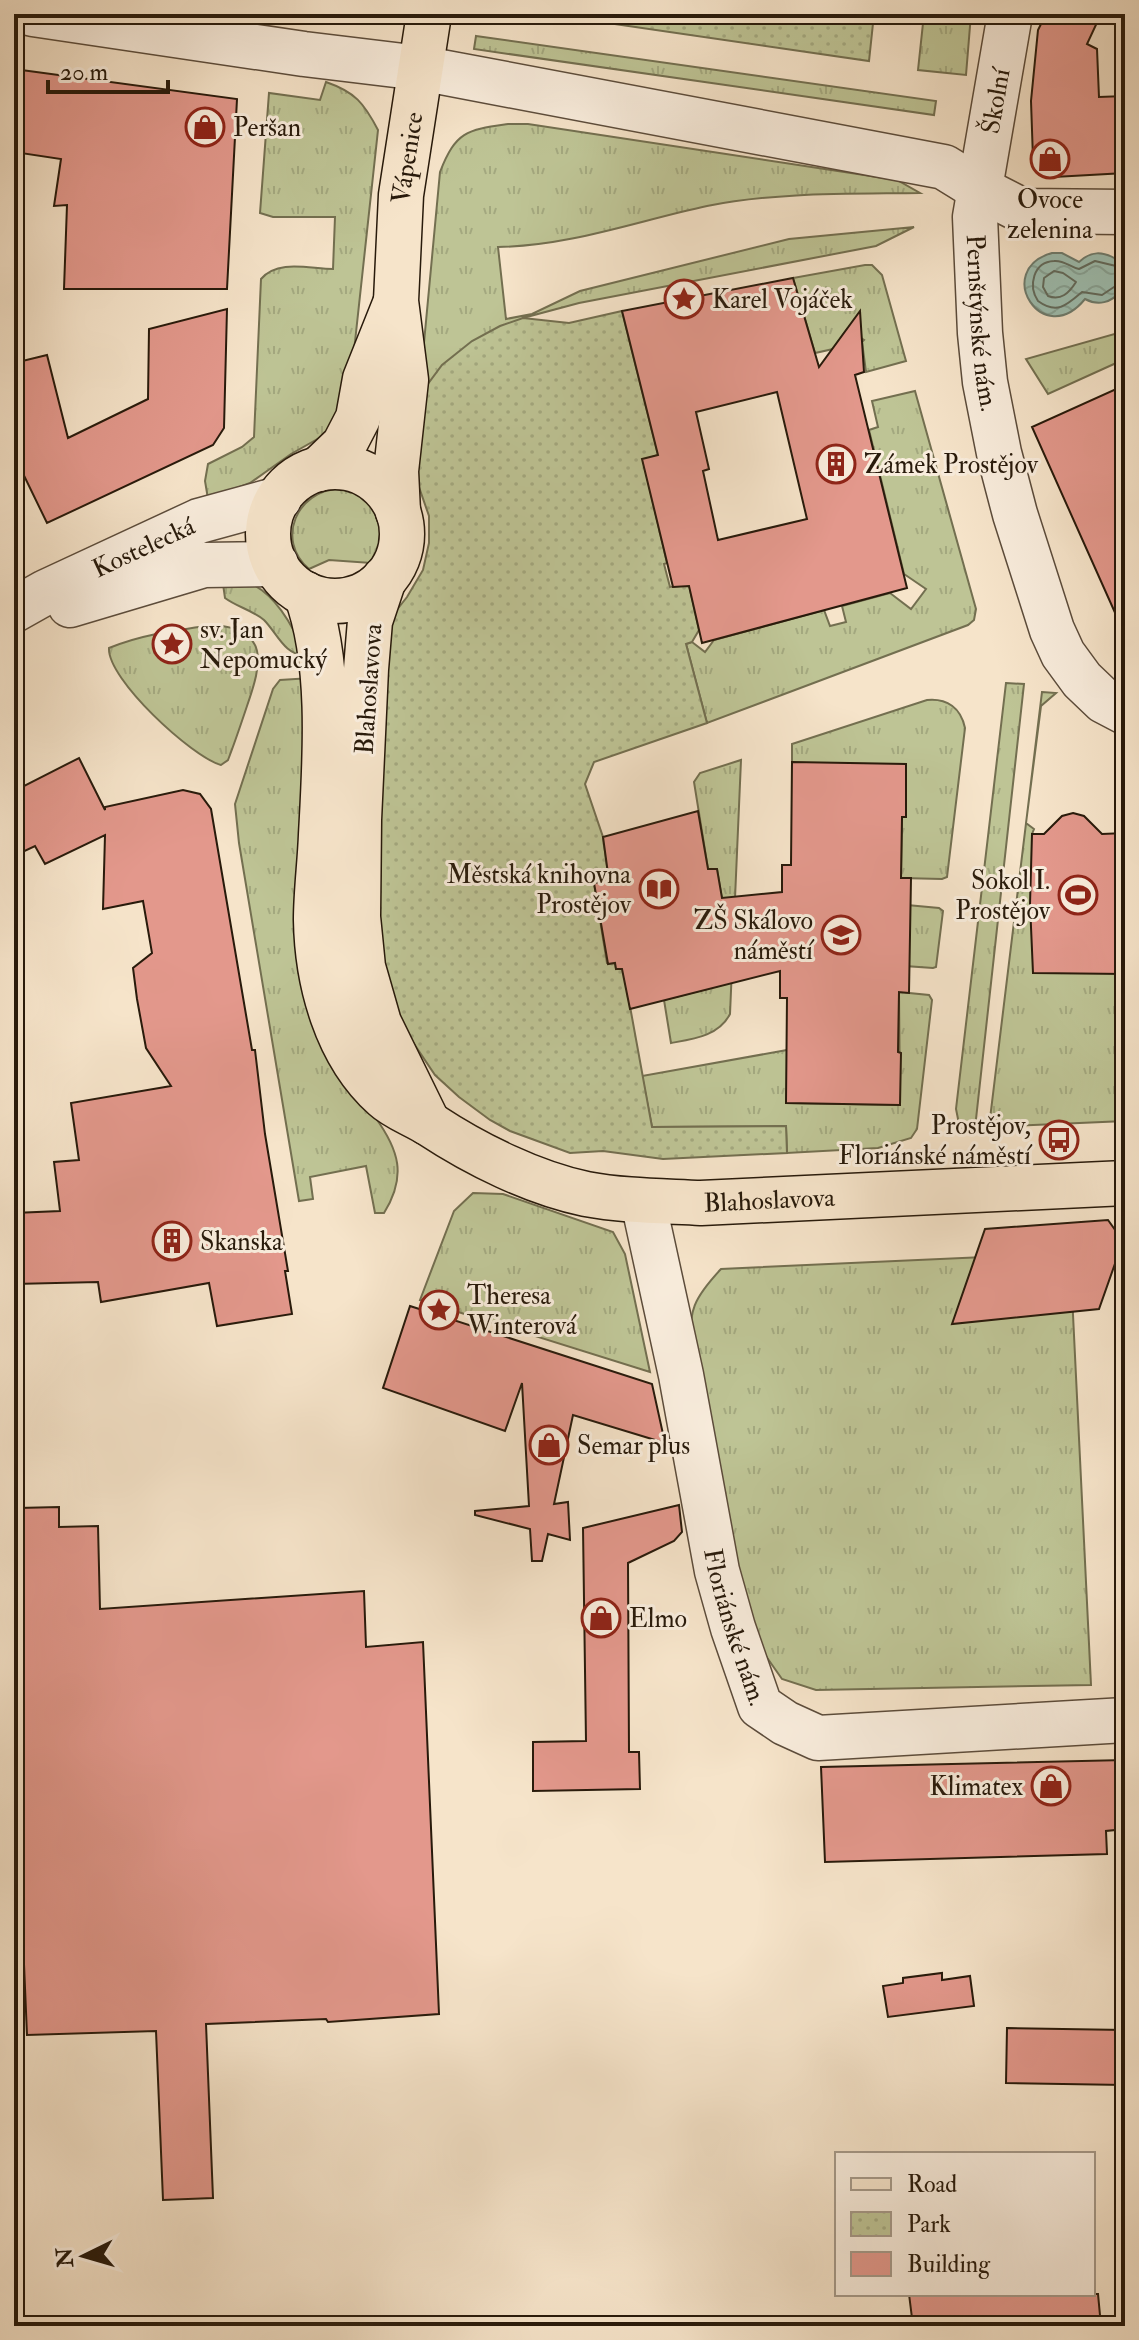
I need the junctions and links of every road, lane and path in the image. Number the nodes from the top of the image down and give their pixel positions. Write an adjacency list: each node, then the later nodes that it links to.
1 (33, 14): 4 (street)
2 (429, 14): 4 (main road, Vápenice)
3 (1010, 14): 5 (street, Školní)
4 (420, 68): 5 (street); 7 (main road, Vápenice)
5 (978, 188): 6 (street, Pernštýnské nám.); 15 (street, Pernštýnské nám.)
6 (1125, 212)
7 (396, 301): 8 (main road, Vápenice); 10 (main road, Vápenice)
8 (319, 469): 9 (main road); 10 (main road)
9 (279, 499): 11 (main road); 13 (street, Kostelecká)
10 (398, 512): 12 (main road)
11 (291, 579): 12 (main road); 14 (street, Kostelecká); 16 (main road, Blahoslavova)
12 (384, 579): 16 (main road, Blahoslavova)
13 (14, 610)
14 (14, 622)
15 (1125, 712)
16 (428, 1123): 18 (main road, Blahoslavova)
17 (1125, 1183): 18 (main road, Blahoslavova)
18 (643, 1201): 19 (street, Floriánské nám.)
19 (1116, 1721)

